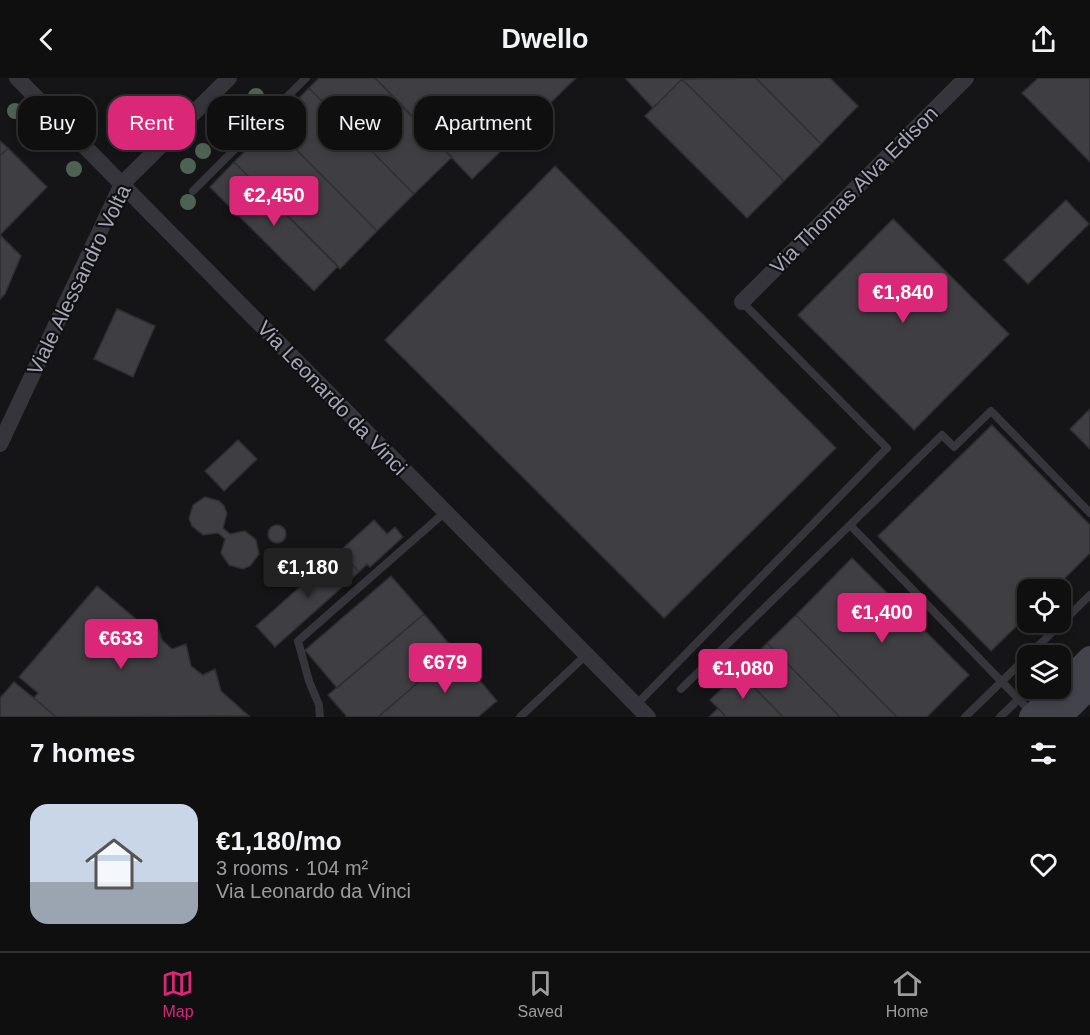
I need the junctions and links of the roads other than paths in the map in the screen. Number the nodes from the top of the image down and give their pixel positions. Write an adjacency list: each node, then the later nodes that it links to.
1 (17, 78): 5 (street, Via Leonardo da Vinci)
2 (229, 78): 5 (street, Viale Alessandro Volta)
3 (966, 78): 7 (street, Via Thomas Alva Edison)
4 (304, 79): 6 (lane)
5 (122, 184): 8 (street, Viale Alessandro Volta); 9 (street, Via Leonardo da Vinci)
6 (194, 191)
7 (742, 302): 23 (lane)
8 (0, 444)
9 (444, 513): 14 (street, Via Leonardo da Vinci); 24 (lane)
10 (1090, 513): 11 (lane)
11 (850, 525): 18 (lane); 20 (lane)
12 (1090, 595): 13 (lane)
13 (1039, 645)
14 (586, 655): 23 (street, Via Leonardo da Vinci); 25 (lane)
15 (1090, 658): 17 (main road)
16 (1017, 667): 18 (lane)
17 (1071, 677)
18 (1002, 681): 22 (lane); 26 (lane)
19 (1090, 687): 28 (main road)
20 (681, 689)
21 (1044, 699): 22 (main road)
22 (1028, 710): 27 (lane)
23 (642, 711)
24 (320, 717)
25 (520, 717)
26 (965, 717)
27 (1000, 717)
28 (1060, 717)

